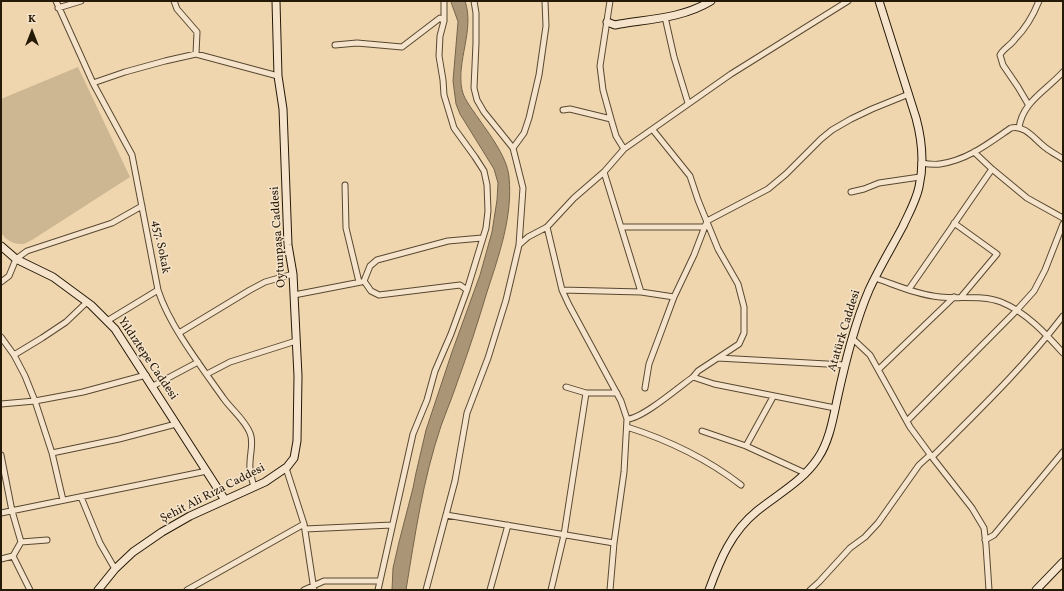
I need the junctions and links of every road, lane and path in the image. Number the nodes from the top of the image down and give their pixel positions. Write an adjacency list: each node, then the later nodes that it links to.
1 (56, 1): 13 (street, 457. Sokak)
2 (81, 1): 13 (street)
3 (174, 1): 18 (street)
4 (276, 1): 20 (street, Oytunpaşa Caddesi)
5 (444, 1): 15 (street)
6 (474, 1): 29 (street)
7 (545, 1): 29 (street)
8 (610, 1): 16 (street)
9 (711, 1): 14 (street)
10 (848, 1): 23 (street)
11 (879, 1): 22 (street, Atatürk Caddesi)
12 (1038, 1): 24 (street)
13 (58, 8): 21 (street, 457. Sokak)
14 (665, 17): 16 (street); 23 (street)
15 (444, 21): 17 (street); 47 (street)
16 (607, 22): 26 (street)
17 (335, 45)
18 (196, 54): 20 (street); 21 (street)
19 (1063, 72): 24 (street)
20 (278, 76): 51 (street, Oytunpaşa Caddesi)
21 (94, 83): 39 (street, 457. Sokak)
22 (909, 94): 33 (street, Atatürk Caddesi); 41 (street)
23 (688, 103): 28 (street)
24 (1028, 104): 27 (street)
25 (563, 110): 26 (street)
26 (611, 119): 30 (street)
27 (1019, 128): 31 (street); 32 (street)
28 (653, 130): 30 (street); 41 (street)
29 (513, 148): 48 (street)
30 (624, 149): 35 (street)
31 (974, 152): 33 (street); 34 (street)
32 (1063, 159)
33 (921, 163): 36 (street, Atatürk Caddesi)
34 (992, 169): 40 (street); 42 (street)
35 (604, 172): 44 (street); 45 (street)
36 (920, 177): 38 (street); 52 (street, Atatürk Caddesi)
37 (345, 185): 54 (street)
38 (851, 192)
39 (142, 206): 50 (street); 56 (street, 457. Sokak)
40 (1063, 218)
41 (707, 221): 46 (street); 75 (street)
42 (954, 223): 55 (street); 63 (street)
43 (1063, 224): 65 (street)
44 (547, 227): 48 (street); 58 (street)
45 (621, 227): 46 (street); 59 (street)
46 (705, 227): 61 (street)
47 (482, 238): 54 (street); 57 (street)
48 (519, 245): 111 (street)
49 (1, 246): 50 (street, Yıldıztepe Caddesi)
50 (16, 259): 53 (street); 64 (street, Yıldıztepe Caddesi)
51 (293, 274): 60 (street, Oytunpaşa Caddesi); 68 (street)
52 (875, 278): 55 (street); 71 (street, Atatürk Caddesi)
53 (1, 282)
54 (361, 282): 57 (street); 60 (street)
55 (909, 289): 62 (street)
56 (158, 290): 67 (street); 68 (street, 457. Sokak)
57 (467, 290): 112 (street)
58 (562, 290): 59 (street); 86 (street)
59 (641, 292): 61 (street)
60 (294, 295): 72 (street, Oytunpaşa Caddesi)
61 (674, 297): 84 (street)
62 (954, 297): 63 (street); 78 (street)
63 (960, 297): 65 (street)
64 (87, 302): 67 (street, Yıldıztepe Caddesi); 74 (street)
65 (1016, 311): 69 (street); 92 (street)
66 (1063, 316): 69 (street)
67 (107, 321): 80 (street, Yıldıztepe Caddesi)
68 (179, 333): 76 (street, 457. Sokak)
69 (1048, 336): 73 (street); 100 (street)
70 (1, 337): 74 (street)
71 (853, 339): 77 (street, Atatürk Caddesi); 78 (street)
72 (296, 341): 79 (street); 101 (street, Oytunpaşa Caddesi)
73 (1063, 353)
74 (14, 355): 88 (street)
75 (717, 358): 77 (street); 81 (street)
76 (198, 362): 79 (street, 457. Sokak); 82 (street)
77 (845, 365): 90 (street, Atatürk Caddesi)
78 (879, 369): 92 (street)
79 (207, 374): 105 (street, 457. Sokak)
80 (146, 376): 82 (street, Yıldıztepe Caddesi); 88 (street)
81 (693, 377): 87 (street); 91 (street)
82 (153, 386): 93 (street, Yıldıztepe Caddesi)
83 (566, 387): 85 (street)
84 (645, 388)
85 (586, 393): 86 (street); 115 (street)
86 (617, 393): 91 (street)
87 (773, 397): 90 (street); 96 (street)
88 (35, 401): 89 (street); 97 (street)
89 (1, 404)
90 (835, 408): 103 (street, Atatürk Caddesi)
91 (627, 419): 94 (street)
92 (907, 421): 100 (street)
93 (176, 424): 97 (street); 102 (street, Yıldıztepe Caddesi)
94 (627, 427): 104 (street); 119 (street)
95 (702, 430): 96 (street)
96 (746, 446): 103 (street)
97 (52, 452): 107 (street)
98 (1063, 452): 117 (street)
99 (1, 455): 109 (street)
100 (931, 456): 117 (street); 136 (street)
101 (286, 468): 105 (street, Şehit Ali Rıza Caddesi); 114 (street)
102 (207, 470): 106 (street); 108 (street, Yıldıztepe Caddesi)
103 (805, 473): 135 (street, Atatürk Caddesi)
104 (740, 485)
105 (254, 487): 108 (street, Şehit Ali Rıza Caddesi)
106 (82, 497): 107 (street); 123 (street)
107 (63, 500): 109 (street)
108 (225, 500): 123 (street, Şehit Ali Rıza Caddesi)
109 (12, 511): 110 (street); 118 (street)
110 (1, 514)
111 (446, 515): 113 (street); 131 (street)
112 (392, 525): 114 (street); 124 (street)
113 (508, 525): 115 (street); 132 (street)
114 (305, 526): 125 (street); 128 (street)
115 (564, 535): 119 (street); 133 (street)
116 (47, 540): 118 (street)
117 (986, 540): 137 (street)
118 (21, 542): 120 (street)
119 (614, 543): 134 (street)
120 (14, 556): 121 (street); 127 (street)
121 (1, 559)
122 (1063, 562): 138 (street)
123 (115, 569): 126 (street, Şehit Ali Rıza Caddesi)
124 (380, 581): 125 (street); 130 (street)
125 (314, 588): 129 (street)
126 (100, 589)
127 (30, 590)
128 (187, 590)
129 (304, 590)
130 (378, 590)
131 (426, 590)
132 (490, 590)
133 (551, 590)
134 (610, 590)
135 (709, 590)
136 (810, 590)
137 (989, 590)
138 (1036, 590)

